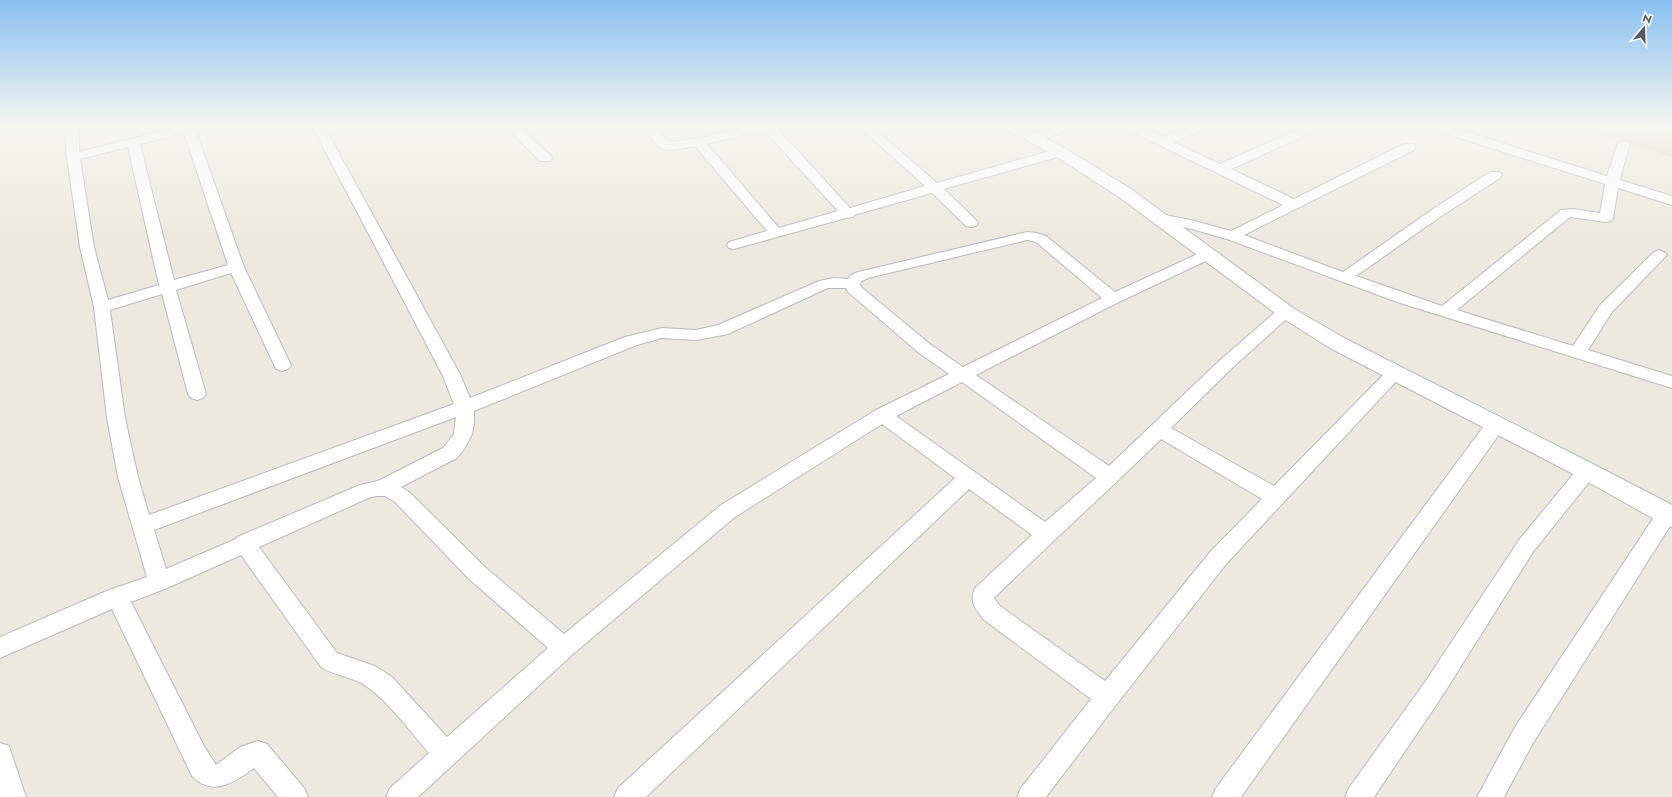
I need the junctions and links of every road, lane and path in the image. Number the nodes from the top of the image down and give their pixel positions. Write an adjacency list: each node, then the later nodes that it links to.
1 (74, 163): 34 (street)
2 (138, 163): 32 (street)
3 (201, 163): 29 (street)
4 (338, 163): 43 (street)
5 (717, 163): 24 (street)
6 (802, 163): 21 (street)
7 (907, 163): 18 (street)
8 (1021, 163): 18 (street)
9 (1078, 163): 22 (street)
10 (1208, 163): 15 (street)
11 (1233, 163): 15 (street)
12 (1377, 163): 20 (street)
13 (1550, 163): 17 (street)
14 (1618, 163): 17 (street)
15 (1220, 169): 20 (street)
16 (1495, 175): 30 (street)
17 (1612, 183): 19 (street); 36 (street)
18 (935, 188): 21 (street); 23 (street)
19 (1672, 201)
20 (1295, 205): 25 (street)
21 (848, 214): 24 (street)
22 (1160, 218): 25 (street); 27 (street)
23 (971, 223)
24 (776, 233): 26 (street)
25 (1232, 236): 30 (street)
26 (734, 245)
27 (1207, 255): 33 (street); 35 (street)
28 (1659, 255): 37 (street)
29 (236, 267): 32 (street); 38 (street)
30 (1344, 278): 36 (street)
31 (852, 284): 33 (street); 40 (street); 43 (street)
32 (168, 288): 34 (street); 42 (street)
33 (1113, 299): 40 (street)
34 (102, 308): 53 (street)
35 (1286, 312): 39 (street); 46 (street)
36 (1445, 312): 37 (street)
37 (1577, 353): 41 (street)
38 (282, 365)
39 (1395, 373): 45 (street); 51 (street)
40 (962, 374): 44 (street); 48 (street)
41 (1672, 382)
42 (197, 394)
43 (465, 407): 50 (street); 53 (street)
44 (882, 415): 49 (street); 59 (street)
45 (1496, 424): 47 (street); 68 (street)
46 (1158, 429): 48 (street); 51 (street)
47 (1587, 471): 52 (street); 69 (street)
48 (1110, 477): 54 (street)
49 (968, 478): 54 (street); 66 (street)
50 (381, 488): 55 (street); 59 (street)
51 (1276, 497): 60 (street)
52 (1670, 515): 70 (street)
53 (143, 526): 56 (street)
54 (1046, 534): 60 (street)
55 (244, 543): 56 (street); 62 (street)
56 (159, 582): 57 (street)
57 (117, 597): 58 (street); 64 (street)
58 (0, 648)
59 (564, 648): 62 (street)
60 (1107, 697): 67 (street)
61 (0, 755): 63 (street)
62 (447, 755): 65 (street)
63 (13, 797)
64 (295, 797)
65 (399, 797)
66 (627, 797)
67 (1030, 797)
68 (1225, 797)
69 (1358, 797)
70 (1490, 797)

